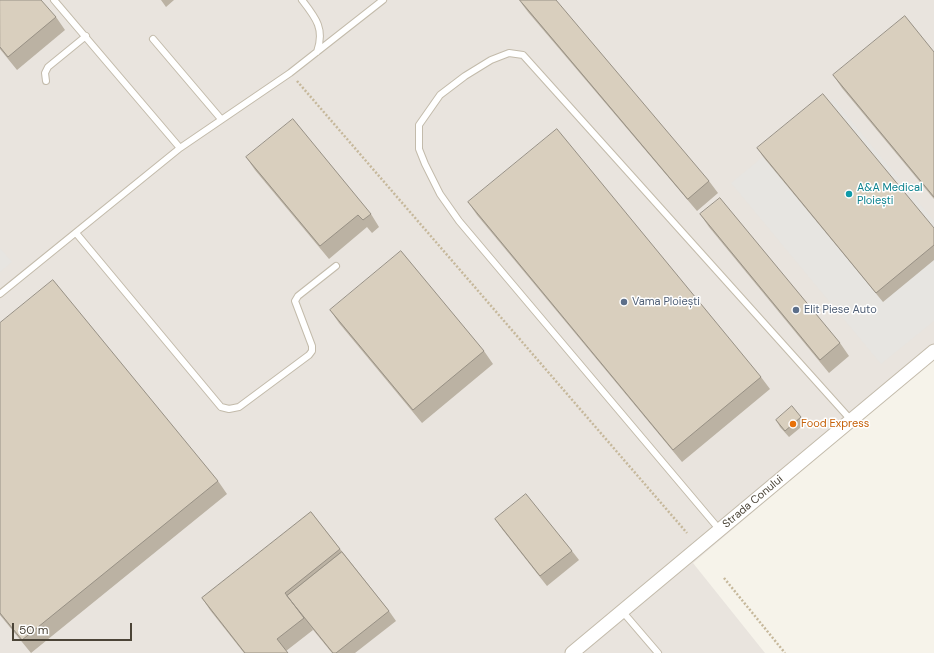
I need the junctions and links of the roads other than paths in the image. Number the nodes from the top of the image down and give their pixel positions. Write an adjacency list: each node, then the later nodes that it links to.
1 (54, 0): 4 (lane)
2 (302, 0): 6 (lane)
3 (383, 0): 6 (lane)
4 (86, 36): 7 (lane); 9 (lane)
5 (153, 39): 8 (lane)
6 (317, 52): 8 (lane)
7 (46, 81)
8 (221, 119): 9 (lane)
9 (180, 148): 10 (lane)
10 (76, 233): 11 (lane); 12 (lane)
11 (336, 266)
12 (0, 294)
13 (934, 351): 14 (street, Strada Conului)
14 (851, 420): 15 (street, Strada Conului); 15 (lane)
15 (719, 529): 16 (street, Strada Conului)
16 (622, 611): 17 (street, Strada Conului); 18 (lane)
17 (572, 653)
18 (658, 653)

